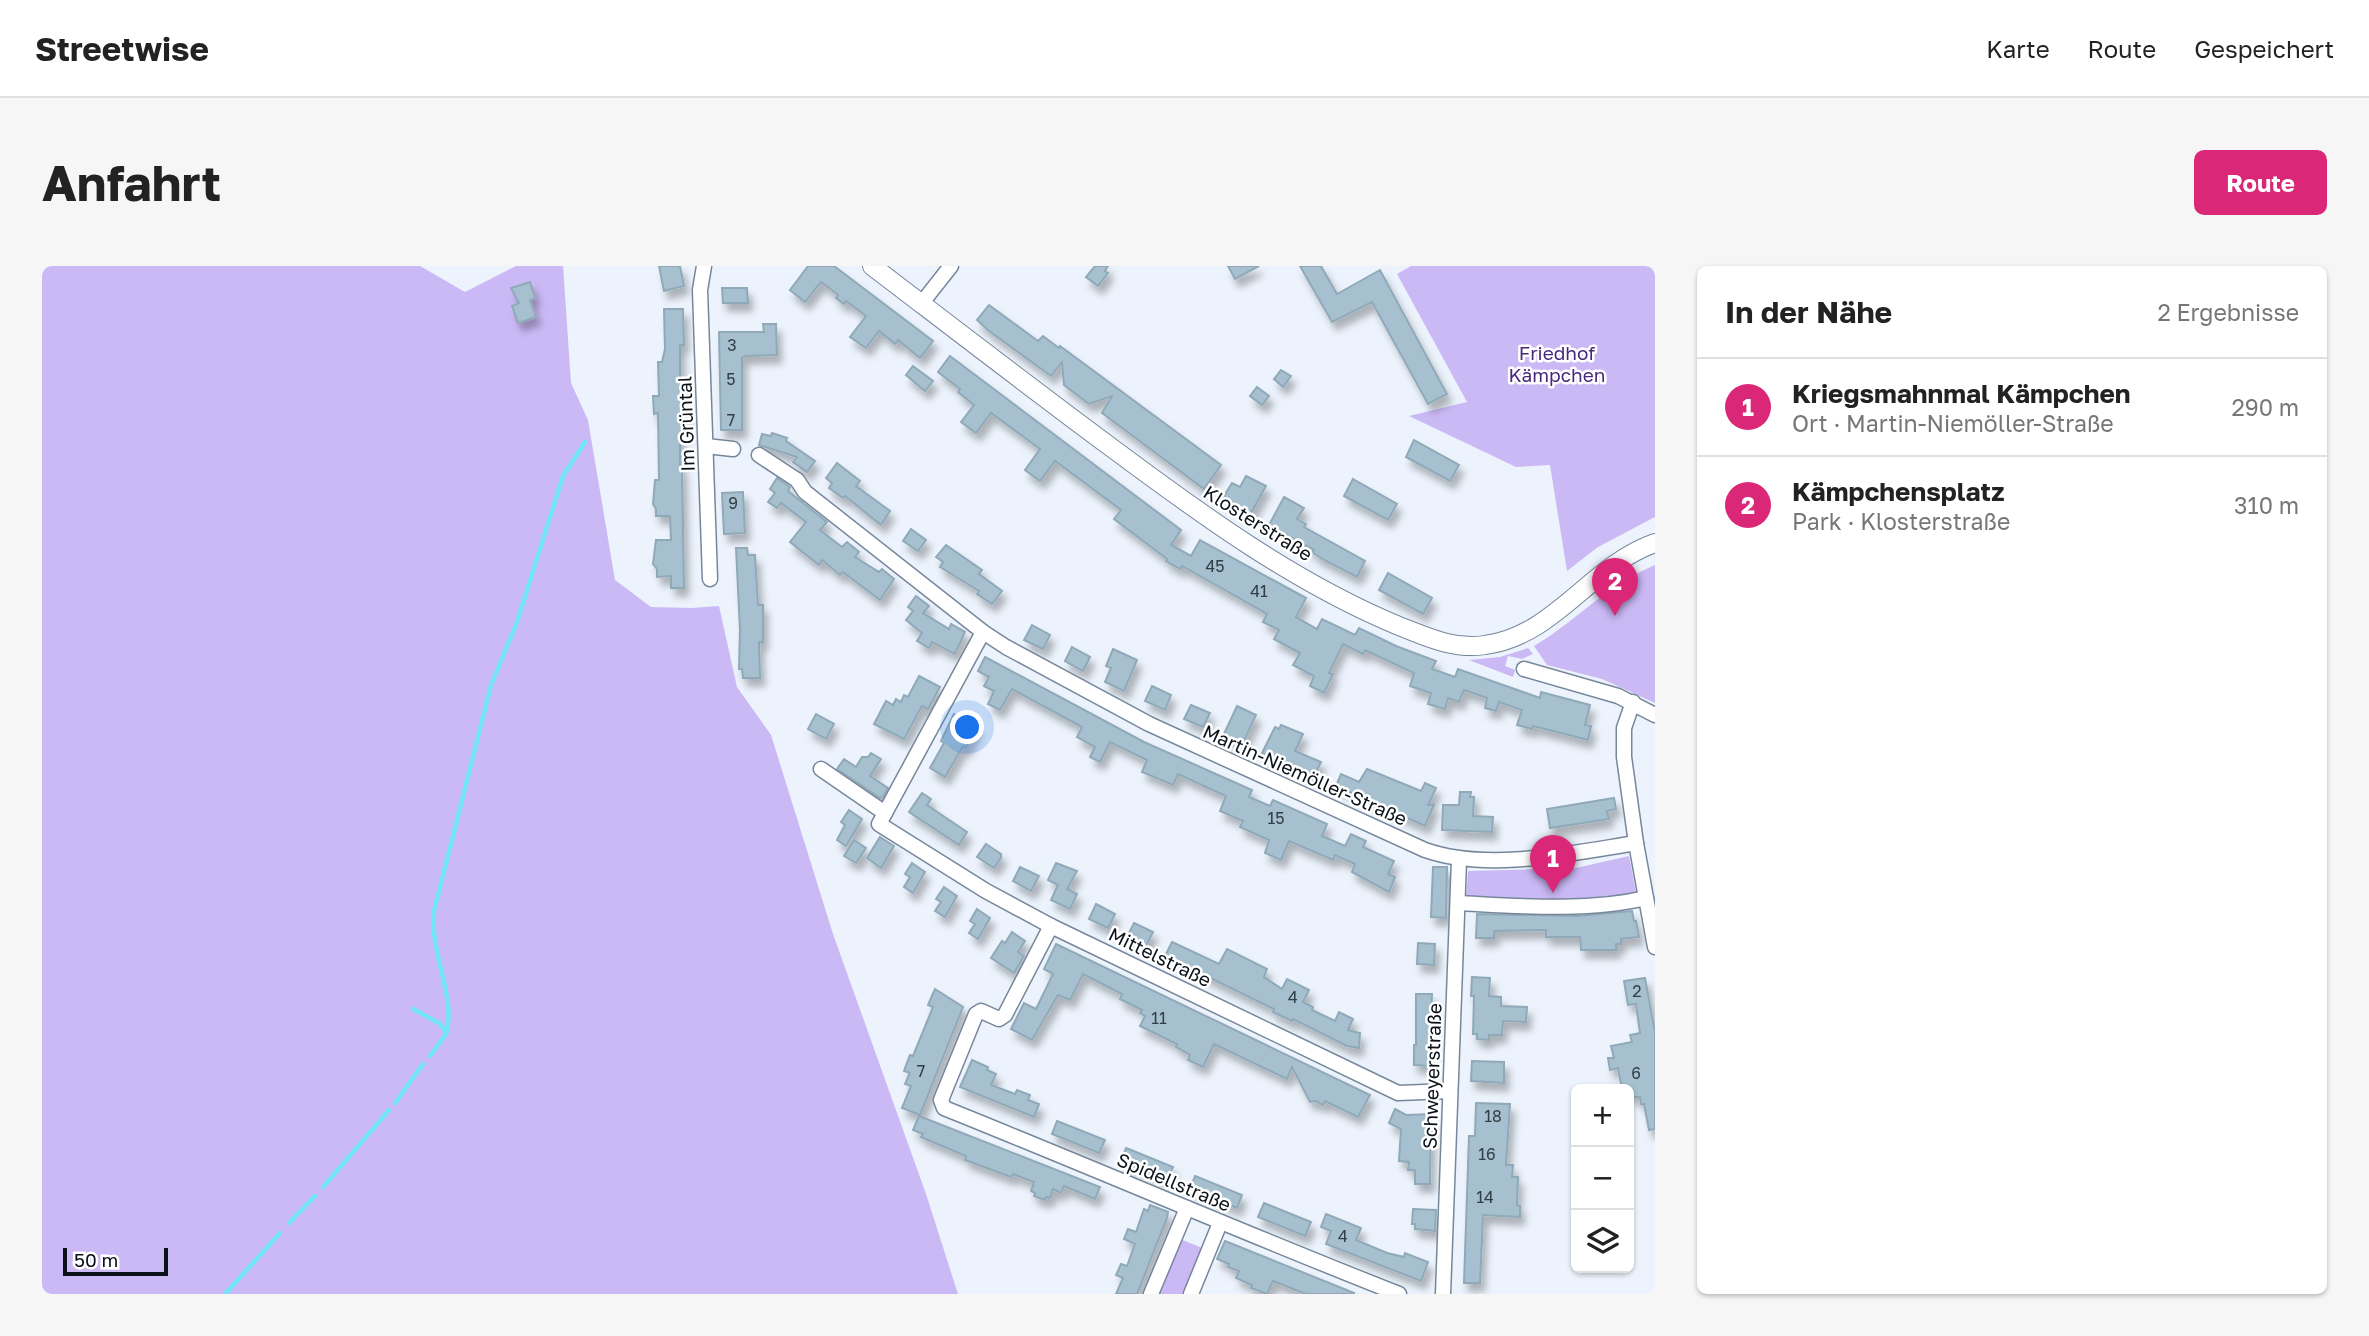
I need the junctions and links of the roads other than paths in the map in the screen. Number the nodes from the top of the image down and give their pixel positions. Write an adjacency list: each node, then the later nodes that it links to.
1 (872, 266): 4 (main road, Klosterstraße)
2 (951, 266): 4 (street)
3 (703, 267): 5 (street, Im Grüntal)
4 (921, 304): 8 (main road, Klosterstraße)
5 (706, 446): 6 (street); 9 (street, Im Grüntal)
6 (733, 449)
7 (760, 456): 10 (street, Martin-Niemöller-Straße)
8 (1655, 543)
9 (710, 579)
10 (982, 632): 15 (street); 17 (street, Martin-Niemöller-Straße)
11 (1524, 669): 12 (street)
12 (1633, 702): 13 (street); 16 (street)
13 (1655, 715)
14 (821, 769): 15 (street, Mittelstraße)
15 (885, 813): 20 (street, Mittelstraße)
16 (1636, 843): 17 (street, Martin-Niemöller-Straße); 18 (street)
17 (1459, 860): 19 (street, Schweyerstraße)
18 (1646, 898): 19 (street); 21 (street)
19 (1458, 903): 22 (street, Schweyerstraße)
20 (1051, 926): 22 (street, Mittelstraße); 23 (street, Spidellstraße)
21 (1655, 947)
22 (1450, 1091): 28 (street, Schweyerstraße)
23 (1186, 1208): 24 (street, Spidellstraße); 25 (street)
24 (1220, 1223): 26 (street); 27 (street, Spidellstraße)
25 (1151, 1294)
26 (1191, 1294)
27 (1399, 1294)
28 (1443, 1294)

